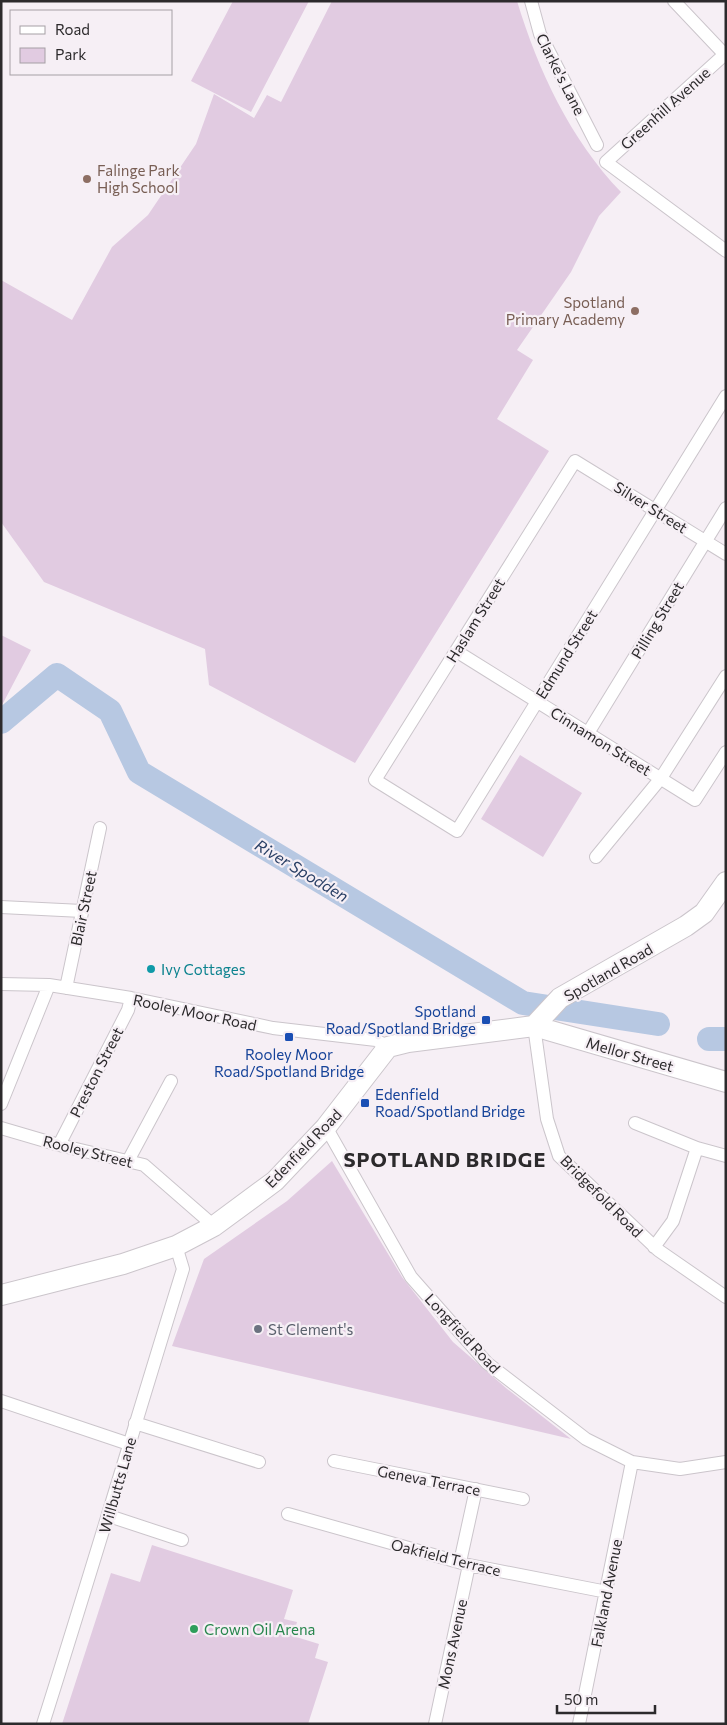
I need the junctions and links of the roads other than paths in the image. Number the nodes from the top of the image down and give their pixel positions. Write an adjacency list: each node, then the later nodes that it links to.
1 (531, 1): 4 (street, Clarke's Lane)
2 (674, 1): 3 (street)
3 (725, 56): 5 (street, Greenhill Avenue)
4 (597, 145)
5 (726, 251)
6 (726, 396): 9 (street, Edmund Street)
7 (575, 461): 9 (street, Silver Street); 12 (street, Haslam Street)
8 (726, 508): 10 (street, Pilling Street)
9 (656, 510): 10 (street, Silver Street); 14 (street, Edmund Street)
10 (705, 541): 11 (street, Silver Street); 15 (street, Pilling Street)
11 (726, 554)
12 (456, 651): 14 (street, Cinnamon Street); 18 (street, Haslam Street)
13 (726, 676): 17 (street)
14 (537, 701): 15 (street, Cinnamon Street); 18 (street, Edmund Street)
15 (588, 733): 17 (street, Cinnamon Street)
16 (726, 752): 17 (street, Cinnamon Street)
17 (662, 778): 20 (street)
18 (376, 780)
19 (100, 828): 23 (street, Blair Street)
20 (596, 857)
21 (726, 882): 28 (main road, Spotland Road)
22 (1, 907): 23 (street)
23 (82, 911): 26 (street, Blair Street)
24 (1, 984): 25 (street, Rooley Moor Road)
25 (49, 985): 26 (street, Rooley Moor Road); 32 (street)
26 (66, 988): 27 (street, Rooley Moor Road)
27 (132, 998): 29 (street, Rooley Moor Road); 36 (street, Preston Street)
28 (538, 1021): 29 (main road); 31 (main road, Mellor Street); 42 (street, Bridgefold Road)
29 (388, 1047): 34 (main road, Edenfield Road)
30 (171, 1081): 39 (street)
31 (726, 1082)
32 (1, 1104)
33 (635, 1123): 37 (street)
34 (326, 1127): 40 (main road, Edenfield Road); 50 (street, Longfield Road)
35 (1, 1128): 36 (street, Rooley Street)
36 (59, 1145): 39 (street, Rooley Street)
37 (697, 1148): 38 (street); 42 (street)
38 (726, 1156)
39 (128, 1161): 40 (street, Rooley Street)
40 (214, 1226): 41 (main road, Edenfield Road)
41 (176, 1246): 43 (main road, Edenfield Road); 46 (street, Willbutts Lane)
42 (654, 1247): 44 (street, Bridgefold Road)
43 (1, 1295)
44 (726, 1297)
45 (1, 1401): 47 (street)
46 (135, 1423): 47 (street, Willbutts Lane); 48 (street)
47 (129, 1444): 55 (street, Willbutts Lane)
48 (259, 1462)
49 (334, 1462): 52 (street, Geneva Terrace)
50 (632, 1462): 51 (street, Longfield Road); 58 (street, Falkland Avenue)
51 (726, 1462)
52 (476, 1489): 53 (street, Geneva Terrace); 57 (street, Mons Avenue)
53 (523, 1499)
54 (288, 1514): 57 (street, Oakfield Terrace)
55 (109, 1516): 56 (street); 59 (street, Willbutts Lane)
56 (182, 1540)
57 (464, 1563): 58 (street, Oakfield Terrace); 60 (street, Mons Avenue)
58 (606, 1592): 61 (street, Falkland Avenue)
59 (43, 1724)
60 (435, 1724)
61 (579, 1724)

